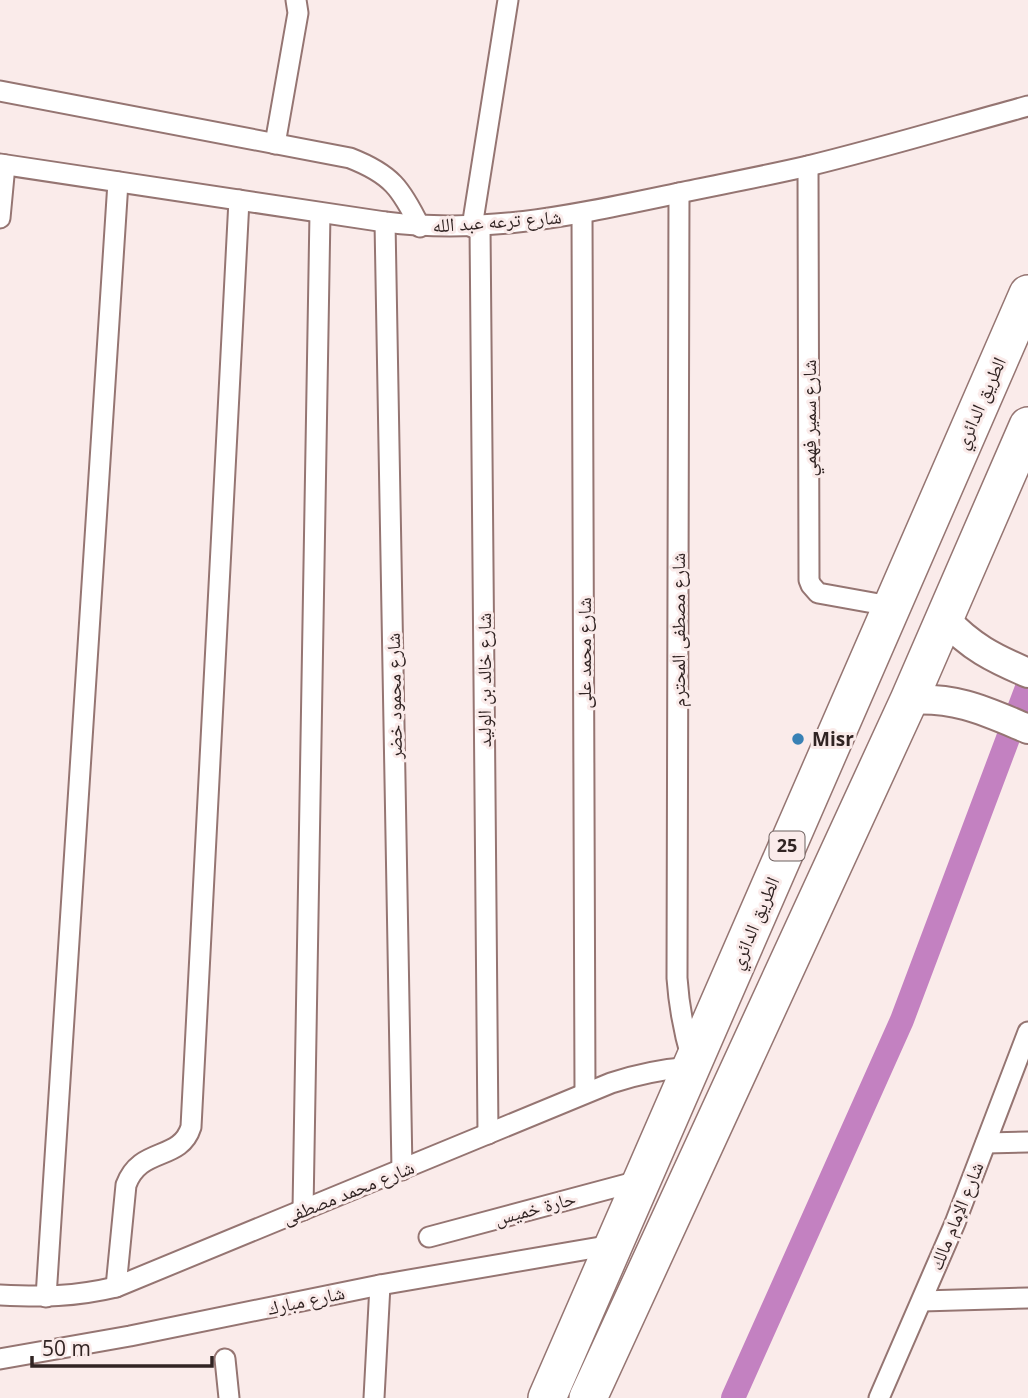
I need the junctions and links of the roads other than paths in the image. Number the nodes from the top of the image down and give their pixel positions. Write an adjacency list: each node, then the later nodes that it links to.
1 (296, 0): 5 (street)
2 (508, 0): 16 (street, شارع خالد بن الوليد)
3 (0, 91): 5 (street)
4 (1028, 106): 7 (street, شارع ترعه عبد الله)
5 (275, 144): 15 (street)
6 (2, 164): 8 (street, شارع ترعه عبد الله); 13 (street)
7 (808, 166): 9 (street, شارع ترعه عبد الله); 19 (street, شارع سمير فهمي)
8 (118, 181): 10 (street, شارع ترعه عبد الله); 38 (street)
9 (678, 193): 12 (street, شارع ترعه عبد الله); 25 (street, شارع مصطفى المحترم)
10 (239, 200): 11 (street, شارع ترعه عبد الله); 36 (street)
11 (320, 213): 14 (street, شارع ترعه عبد الله); 32 (street)
12 (582, 213): 16 (street, شارع ترعه عبد الله); 26 (street, شارع محمد على)
13 (0, 218)
14 (385, 222): 15 (street, شارع ترعه عبد الله); 30 (street, شارع محمود خضر)
15 (420, 226): 16 (street, شارع ترعه عبد الله)
16 (476, 226): 27 (street, شارع خالد بن الوليد)
17 (1028, 294): 19 (highway, الطريق الدائري / 25)
18 (1028, 426): 20 (highway, 25)
19 (890, 606): 25 (highway, الطريق الدائري / 25)
20 (945, 619): 21 (main road); 22 (highway, 25)
21 (1028, 673)
22 (909, 700): 23 (main road); 42 (highway, 25)
23 (1028, 729)
24 (1028, 1032): 29 (street, شارع الإمام مالك)
25 (693, 1066): 26 (street, شارع محمد مصطفى); 31 (highway, الطريق الدائري / 25)
26 (585, 1093): 27 (street, شارع محمد مصطفى)
27 (488, 1134): 30 (street, شارع محمد مصطفى)
28 (1028, 1142): 29 (street)
29 (986, 1143): 40 (street, شارع الإمام مالك)
30 (402, 1170): 32 (street, شارع محمد مصطفى)
31 (642, 1180): 33 (street, حارة خميس); 34 (highway, الطريق الدائري / 25)
32 (303, 1210): 36 (street, شارع محمد مصطفى)
33 (429, 1237)
34 (612, 1245): 35 (street, شارع مبارك); 41 (highway, الطريق الدائري / 25)
35 (380, 1285): 43 (street, شارع مبارك); 46 (street)
36 (116, 1287): 38 (street, شارع محمد مصطفى)
37 (0, 1295): 38 (street, شارع محمد مصطفى)
38 (46, 1297)
39 (1028, 1298): 40 (street)
40 (922, 1301): 49 (street, شارع الإمام مالك)
41 (576, 1331): 42 (highway); 47 (highway, الطريق الدائري / 25)
42 (614, 1342): 48 (highway, 25)
43 (0, 1359)
44 (225, 1359): 45 (street)
45 (229, 1398)
46 (374, 1398)
47 (547, 1398)
48 (588, 1398)
49 (879, 1398)

